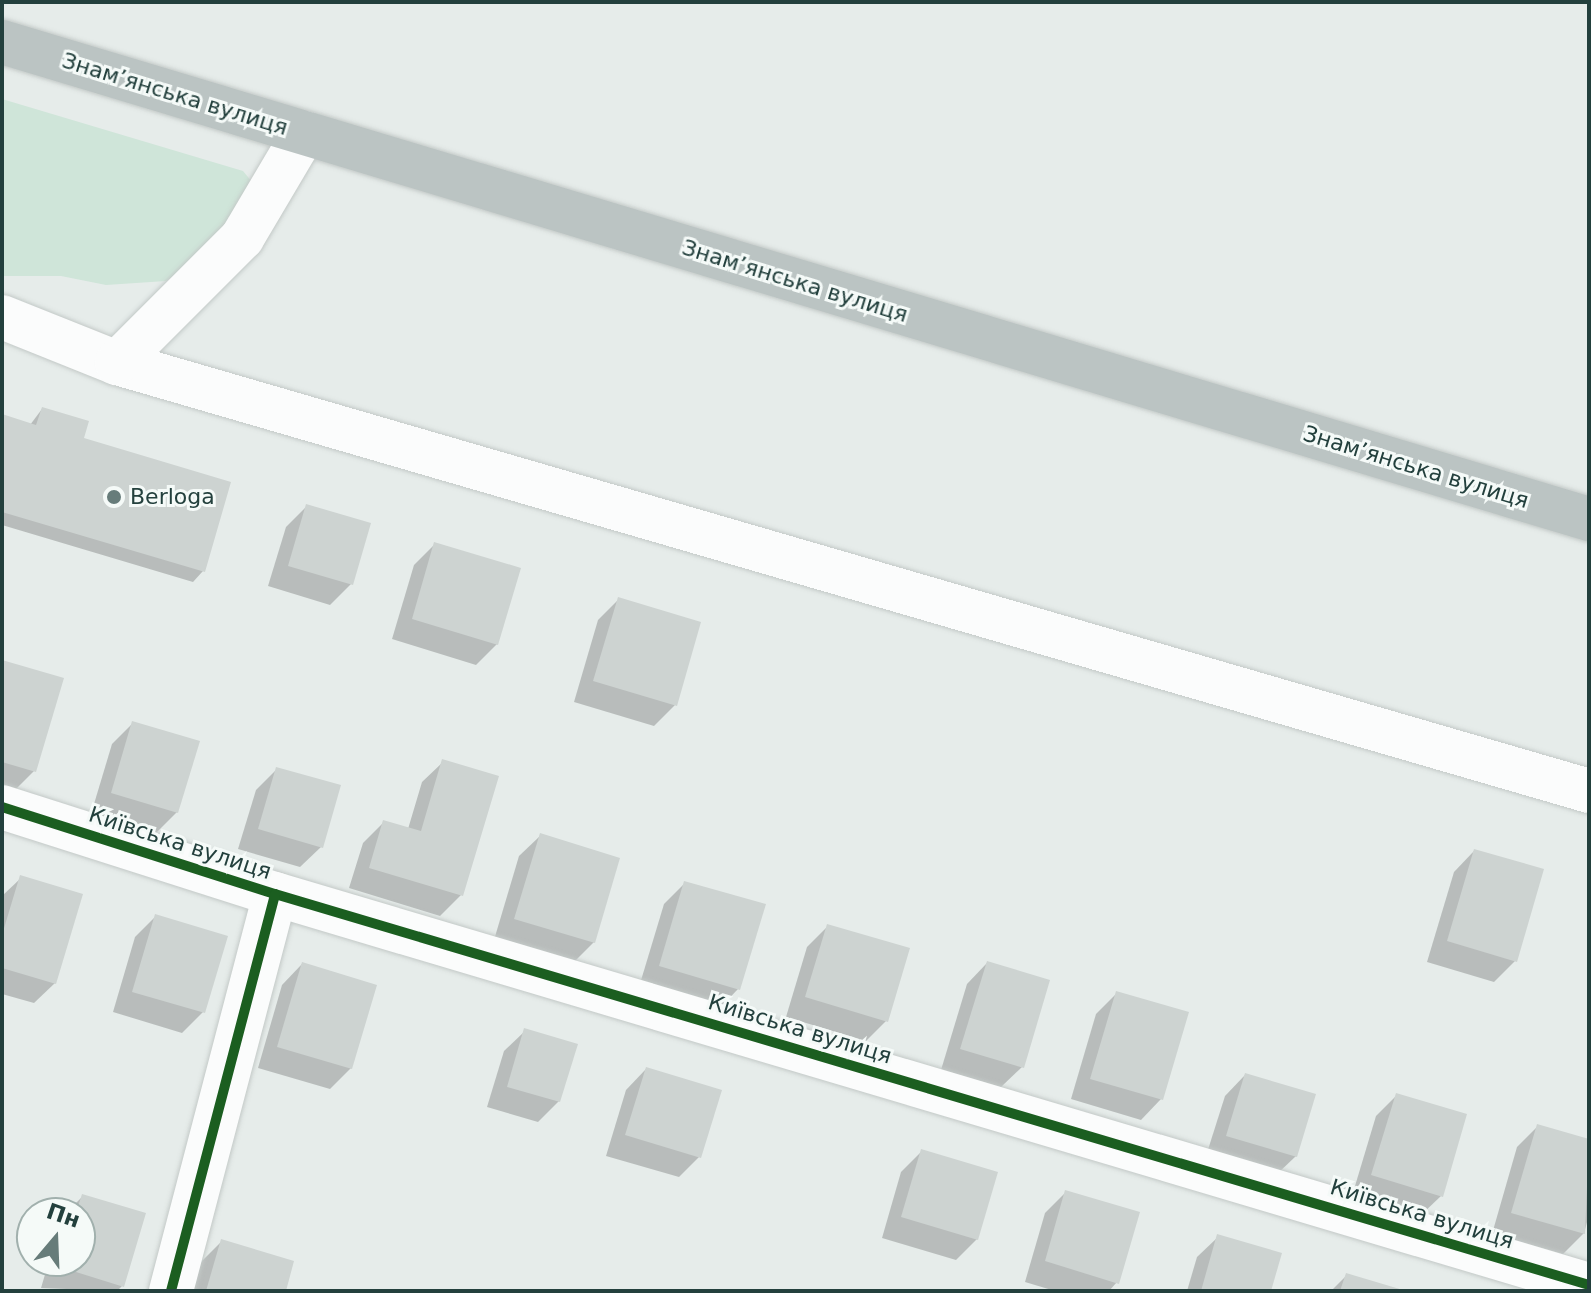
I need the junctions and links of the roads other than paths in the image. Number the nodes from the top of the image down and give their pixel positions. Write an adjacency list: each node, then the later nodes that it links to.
1 (2, 42): 2 (highway, Знамʼянська вулиця)
2 (304, 133): 4 (street); 5 (highway, Знамʼянська вулиця)
3 (2, 317): 4 (street)
4 (117, 363): 6 (street)
5 (1589, 519)
6 (1589, 791)
7 (2, 807): 8 (street, Київська вулиця)
8 (275, 894): 9 (street, Київська вулиця); 10 (street)
9 (1589, 1285)
10 (171, 1291)

